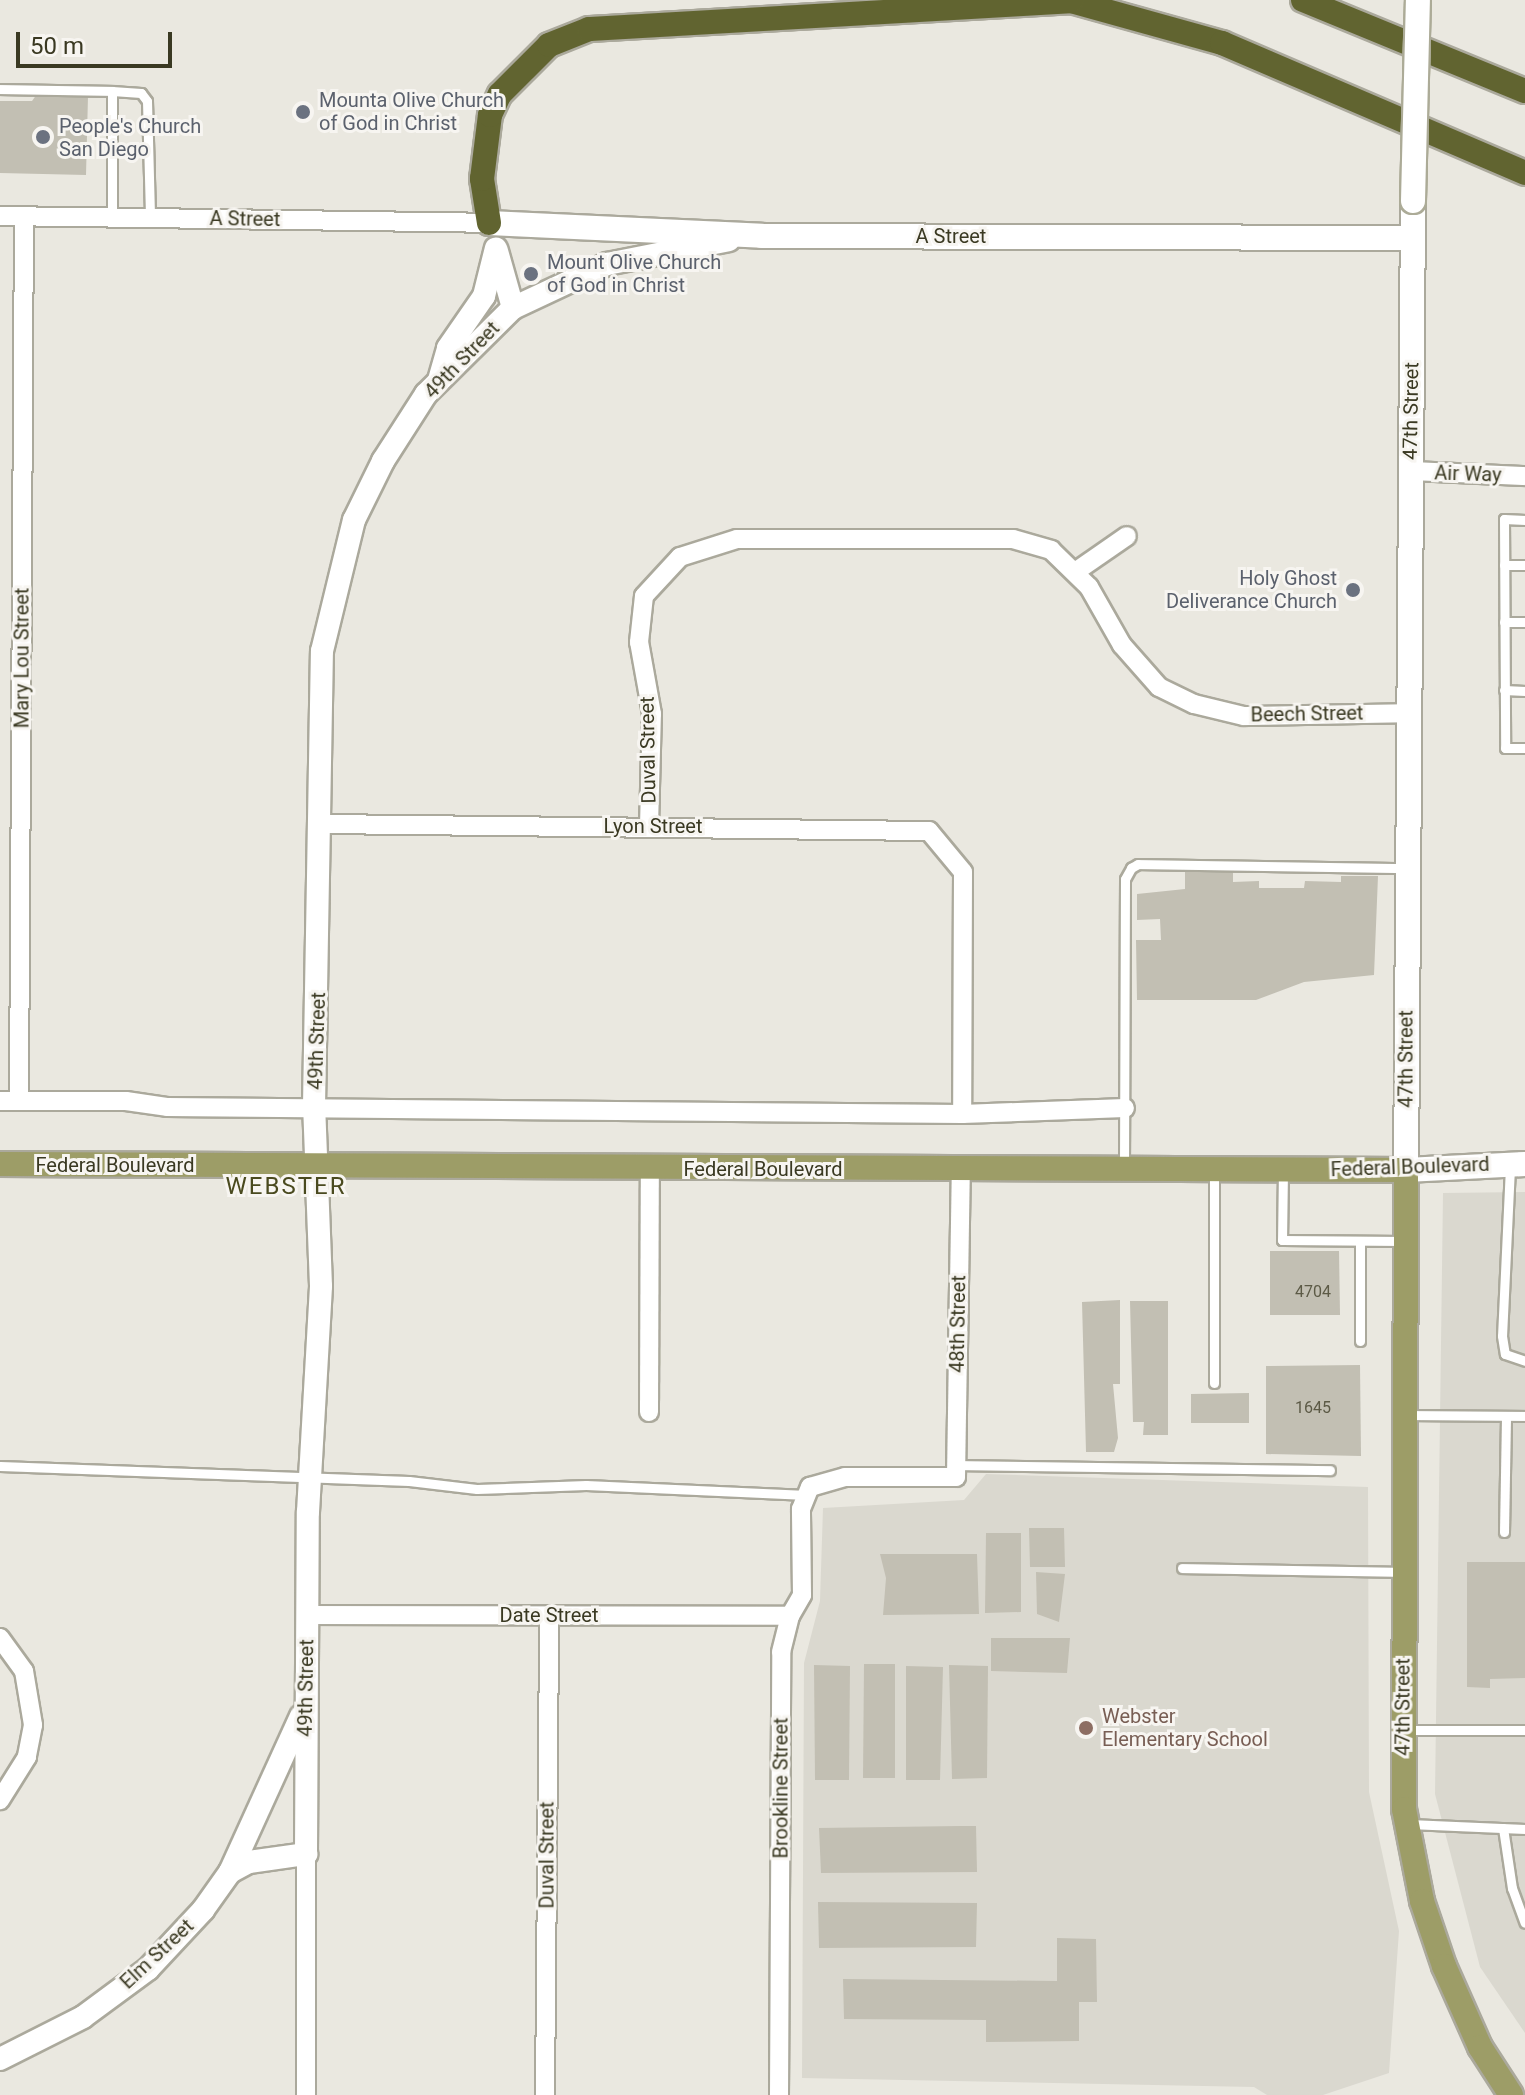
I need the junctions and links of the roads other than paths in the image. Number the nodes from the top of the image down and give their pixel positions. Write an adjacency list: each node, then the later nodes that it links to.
1 (1069, 0): 7 (highway); 12 (highway)
2 (1303, 0): 6 (highway)
3 (1418, 0): 14 (main road, 47th Street, bridge)
4 (0, 89): 5 (lane)
5 (112, 91): 10 (lane); 11 (lane)
6 (1525, 91)
7 (1525, 173)
8 (0, 216): 9 (street, A Street)
9 (24, 216): 10 (street, A Street); 36 (street, Mary Lou Street)
10 (112, 217): 11 (street, A Street)
11 (150, 218): 12 (street, A Street)
12 (489, 223): 13 (main road, A Street); 15 (street)
13 (762, 236): 14 (main road, A Street); 16 (street, 49th Street)
14 (1412, 238): 18 (main road, 47th Street)
15 (496, 248): 16 (street); 17 (street)
16 (513, 308): 17 (street, 49th Street)
17 (439, 381): 32 (street, 49th Street)
18 (1410, 471): 19 (street, Air Way); 30 (main road, 47th Street)
19 (1525, 476)
20 (1525, 520): 23 (lane)
21 (1127, 536): 25 (street)
22 (737, 539): 25 (street, Beech Street); 33 (street, Duval Street)
23 (1504, 565): 24 (lane); 26 (lane)
24 (1525, 565)
25 (1075, 572): 30 (street, Beech Street)
26 (1504, 622): 27 (lane); 28 (lane)
27 (1525, 622)
28 (1504, 690): 29 (lane); 31 (lane)
29 (1525, 691)
30 (1410, 713): 34 (main road, 47th Street)
31 (1525, 748)
32 (322, 824): 33 (street, Lyon Street); 37 (street, 49th Street)
33 (649, 826): 39 (street, Lyon Street)
34 (1408, 868): 38 (lane); 47 (main road, 47th Street)
35 (0, 1101): 36 (street)
36 (19, 1101): 37 (street)
37 (314, 1106): 39 (street); 42 (street, 49th Street)
38 (1125, 1108): 39 (street); 44 (lane)
39 (962, 1114)
40 (0, 1164): 42 (main road, Federal Boulevard)
41 (1518, 1164): 47 (main road, Federal Boulevard); 52 (lane)
42 (317, 1166): 43 (main road, Federal Boulevard); 61 (street, 49th Street)
43 (650, 1169): 48 (main road, Federal Boulevard); 54 (street)
44 (1124, 1170): 45 (main road, Federal Boulevard); 48 (main road, Federal Boulevard)
45 (1214, 1170): 46 (main road, Federal Boulevard); 53 (lane)
46 (1283, 1170): 47 (main road, Federal Boulevard); 49 (lane)
47 (1406, 1170): 50 (main road, 47th Street)
48 (961, 1171): 60 (street, 48th Street)
49 (1360, 1241): 50 (lane); 51 (lane)
50 (1403, 1241): 55 (main road, 47th Street)
51 (1360, 1341)
52 (1525, 1361)
53 (1214, 1383)
54 (649, 1412)
55 (1403, 1415): 56 (lane); 65 (main road, 47th Street)
56 (1506, 1416): 57 (lane); 63 (lane)
57 (1525, 1416)
58 (0, 1466): 61 (lane)
59 (1330, 1470): 60 (lane)
60 (956, 1471): 62 (street)
61 (311, 1477): 62 (lane); 66 (street, 49th Street)
62 (808, 1491): 68 (street, Brookline Street)
63 (1504, 1532)
64 (1182, 1568): 65 (lane)
65 (1403, 1572): 71 (main road, 47th Street)
66 (308, 1615): 67 (street, Date Street); 70 (street, 49th Street)
67 (549, 1615): 68 (street, Date Street); 82 (street, Duval Street)
68 (790, 1616): 83 (street, Brookline Street)
69 (0, 1638): 73 (street)
70 (304, 1709): 77 (street, 49th Street); 78 (street, Elm Street)
71 (1403, 1730): 72 (lane); 74 (main road, 47th Street)
72 (1525, 1730)
73 (0, 1800)
74 (1407, 1824): 75 (lane); 84 (main road, 47th Street)
75 (1503, 1828): 76 (lane); 79 (lane)
76 (1525, 1829)
77 (306, 1854): 78 (street); 81 (street, 49th Street)
78 (230, 1872): 80 (street, Elm Street)
79 (1525, 1923)
80 (0, 2059)
81 (306, 2095)
82 (545, 2095)
83 (779, 2095)
84 (1511, 2095)

